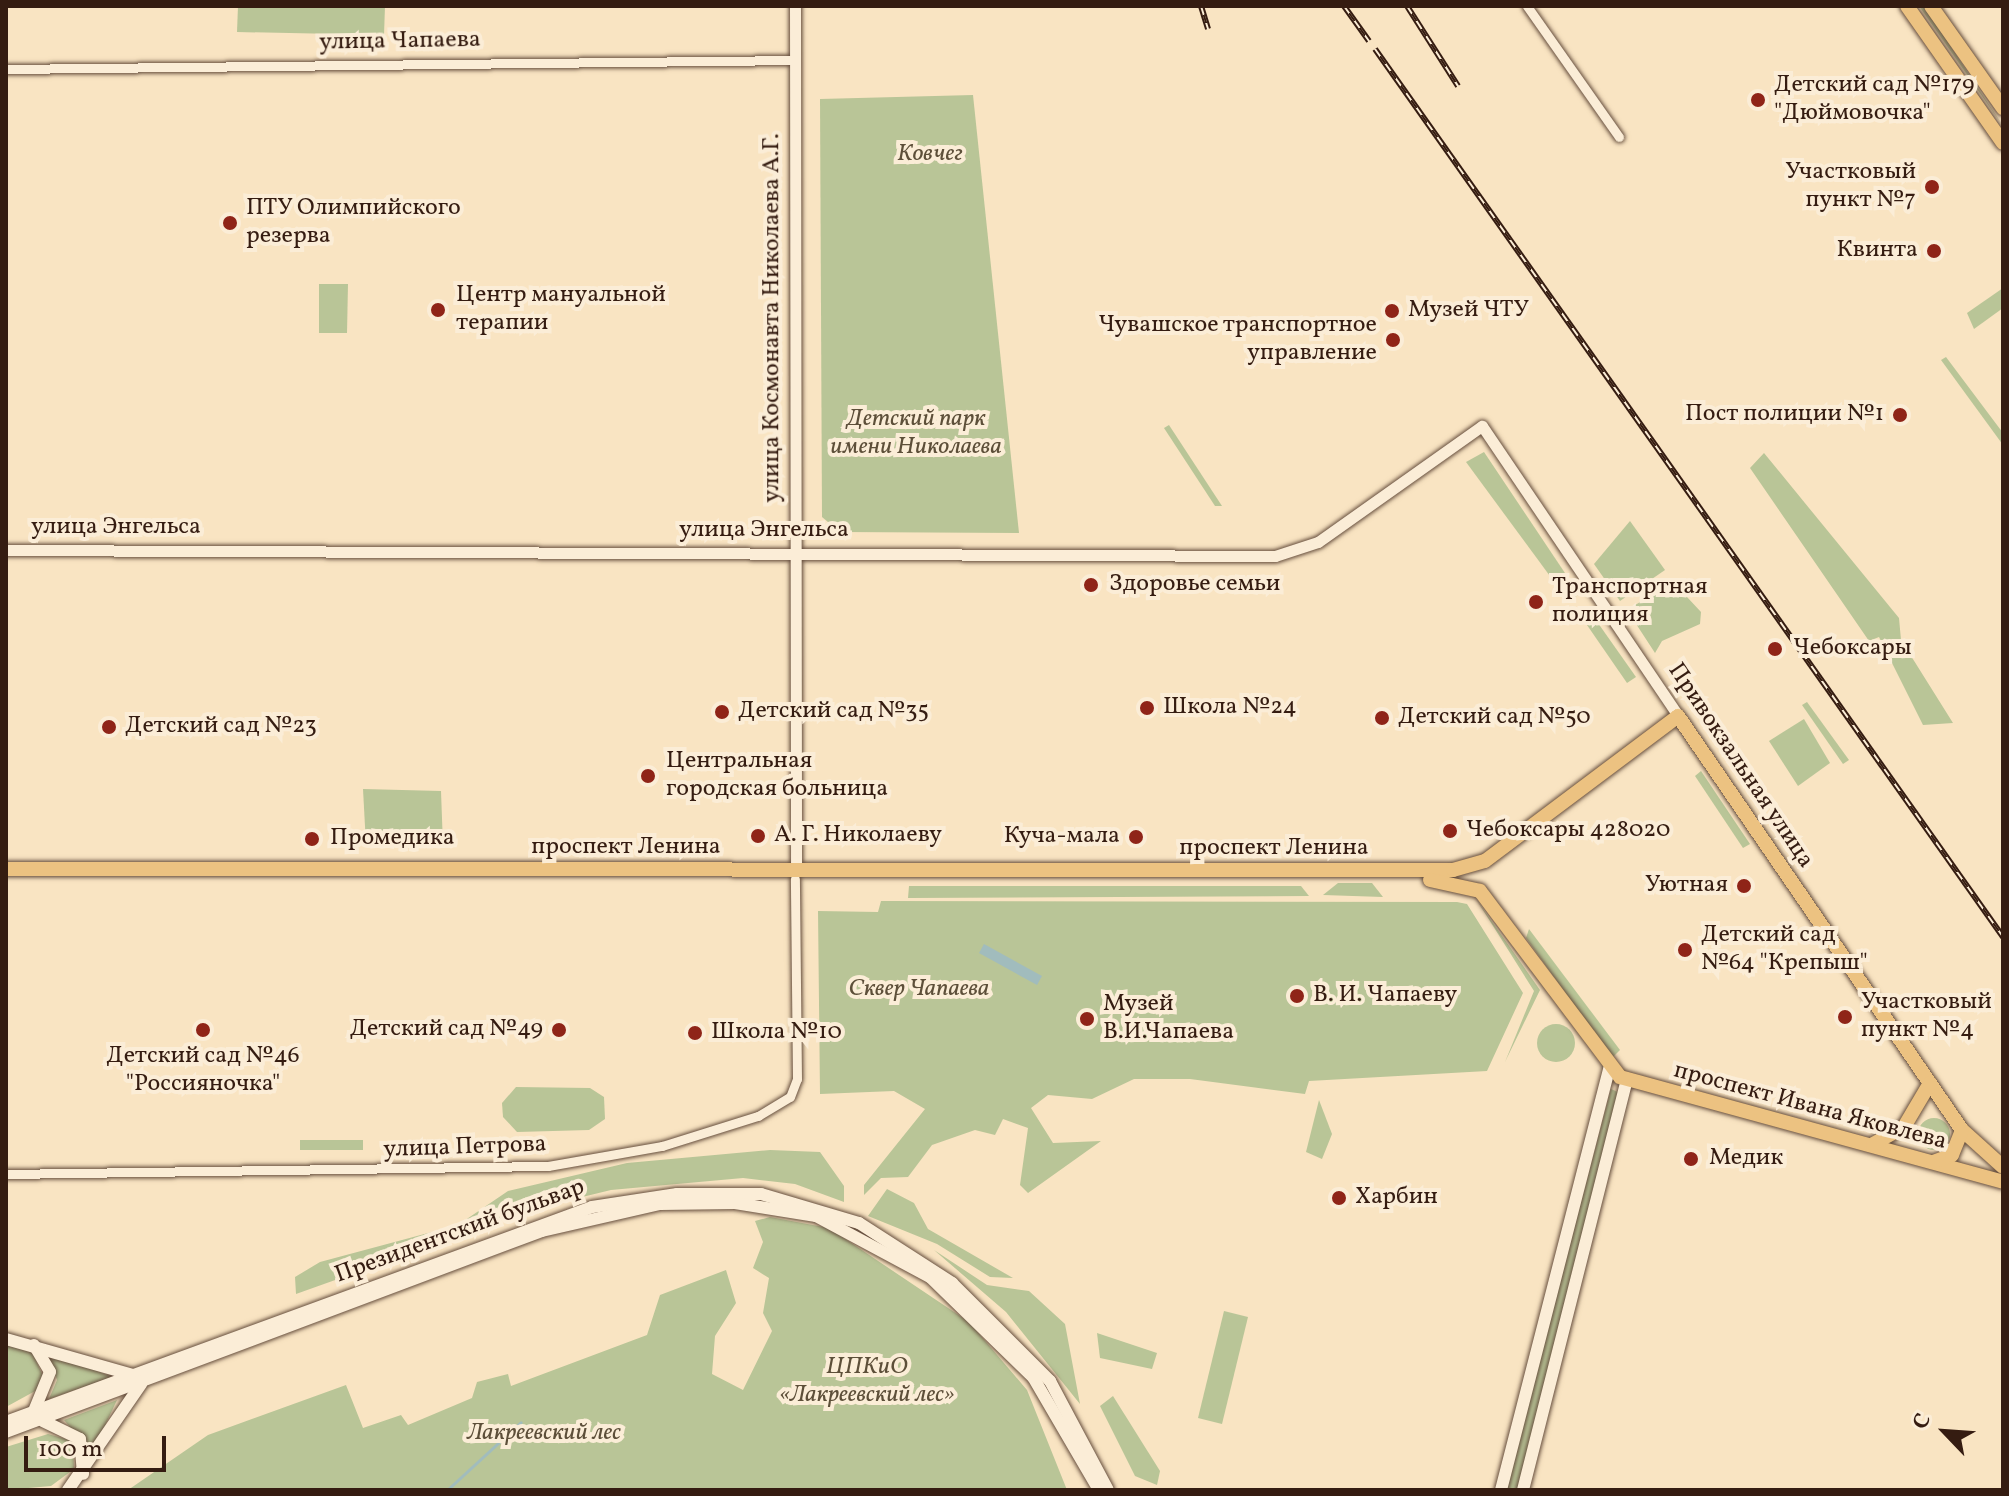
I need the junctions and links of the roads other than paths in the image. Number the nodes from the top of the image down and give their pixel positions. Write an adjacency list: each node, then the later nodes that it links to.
1 (795, 6): 5 (street, улица Космонавта Николаева А.Г.)
2 (1527, 6): 8 (street)
3 (1907, 6): 9 (main road)
4 (1931, 6): 7 (main road)
5 (794, 60): 6 (street, улица Чапаева); 12 (street, улица Космонавта Николаева А.Г.)
6 (6, 69)
7 (2003, 108)
8 (1619, 137)
9 (2003, 143)
10 (1482, 426): 12 (street, улица Энгельса); 13 (street, Привокзальная улица)
11 (6, 550): 12 (street, улица Энгельса)
12 (796, 553): 16 (street, улица Космонавта Николаева А.Г.)
13 (1678, 716): 14 (main road, проспект Ленина); 22 (main road, Привокзальная улица)
14 (1485, 861): 16 (main road, проспект Ленина); 18 (main road)
15 (6, 869): 16 (main road, проспект Ленина)
16 (796, 874): 17 (main road, проспект Ленина); 18 (main road, проспект Ленина); 19 (street, улица Космонавта Николаева А.Г.)
17 (6, 879)
18 (1480, 891): 20 (main road)
19 (796, 974): 27 (street, улица Петрова)
20 (1609, 1069): 21 (main road, проспект Ивана Яковлева); 29 (main road)
21 (1627, 1080): 24 (main road, проспект Ивана Яковлева); 31 (main road)
22 (1930, 1083): 23 (main road, Привокзальная улица); 24 (main road)
23 (1962, 1130): 25 (main road); 26 (main road, проспект Ивана Яковлева)
24 (1872, 1144): 25 (main road, проспект Ивана Яковлева)
25 (1932, 1163): 28 (main road, проспект Ивана Яковлева)
26 (2003, 1167)
27 (6, 1174)
28 (2003, 1182)
29 (1541, 1335): 31 (main road); 41 (main road)
30 (6, 1339): 32 (main road)
31 (1561, 1340): 42 (main road)
32 (31, 1343): 33 (main road); 34 (main road)
33 (139, 1378): 34 (main road, Президентский бульвар); 37 (main road); 39 (main road, Президентский бульвар); 40 (main road, Президентский бульвар)
34 (37, 1416): 35 (main road, Президентский бульвар); 36 (main road, Президентский бульвар); 37 (main road)
35 (6, 1422)
36 (6, 1432)
37 (82, 1478): 38 (main road)
38 (68, 1490)
39 (1099, 1490)
40 (1108, 1490)
41 (1501, 1490)
42 (1523, 1490)

